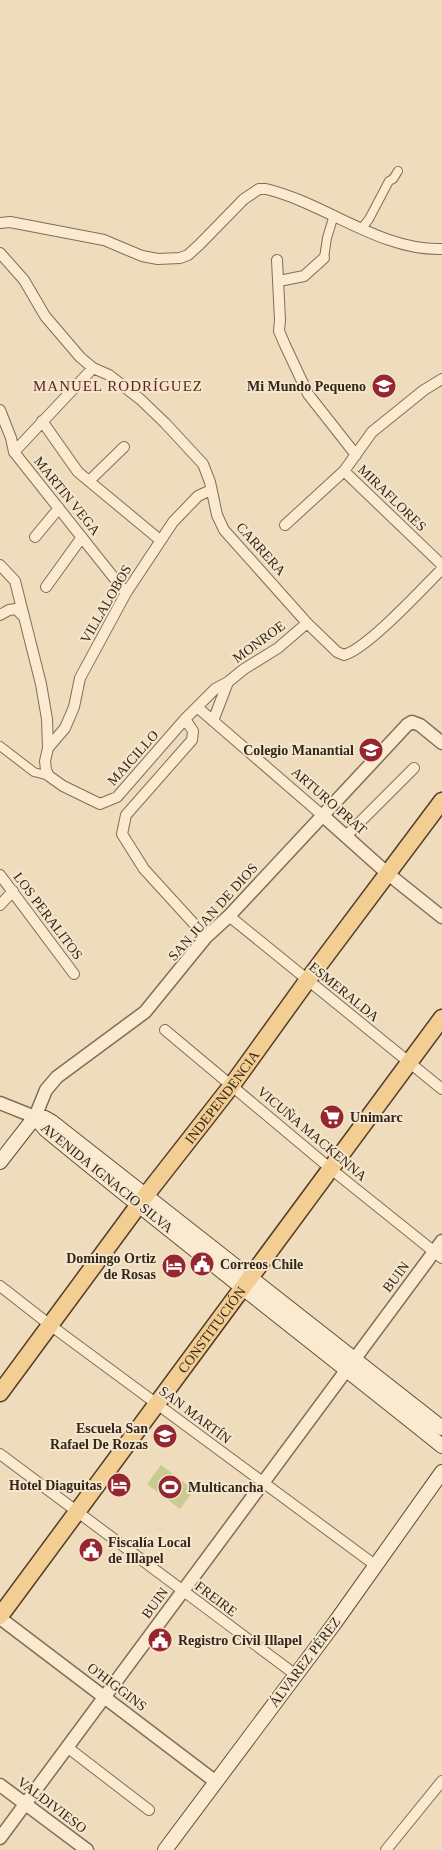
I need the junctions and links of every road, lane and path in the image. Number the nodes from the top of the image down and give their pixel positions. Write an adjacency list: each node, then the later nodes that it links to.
1 (398, 172): 4 (street)
2 (334, 215): 3 (street); 4 (street); 7 (street)
3 (0, 223)
4 (362, 228): 5 (street)
5 (442, 248)
6 (0, 253): 10 (street, CARRERA)
7 (324, 258): 9 (street)
8 (277, 260): 9 (street)
9 (278, 281): 16 (street)
10 (93, 368): 13 (street); 19 (street, CARRERA)
11 (442, 379): 16 (street)
12 (0, 410): 15 (street, MARTIN VEGA)
13 (42, 421): 15 (street); 18 (street)
14 (124, 447): 18 (street)
15 (14, 452): 20 (street, MARTIN VEGA)
16 (356, 455): 17 (street)
17 (344, 471): 21 (street); 26 (street, MIRAFLORES)
18 (89, 481): 24 (street)
19 (211, 490): 24 (street, VILLALOBOS); 32 (street, CARRERA)
20 (59, 508): 22 (street); 23 (street, MARTIN VEGA)
21 (285, 525)
22 (35, 537)
23 (82, 537): 28 (street); 29 (street, MARTIN VEGA)
24 (160, 540): 29 (street, VILLALOBOS)
25 (0, 565): 31 (street)
26 (442, 565)
27 (442, 569): 32 (street, CARRERA)
28 (46, 587)
29 (126, 593): 39 (street, VILLALOBOS)
30 (0, 614): 31 (street)
31 (26, 618): 39 (street)
32 (307, 623): 33 (street, MONROE)
33 (228, 682): 34 (street, MONROE); 36 (street, MONROE)
34 (197, 707): 35 (street, MONROE); 36 (street, ARTURO PRAT)
35 (185, 719): 41 (street, MAICILLO); 51 (street)
36 (213, 721): 43 (street, ARTURO PRAT)
37 (442, 743): 43 (street, SAN JUAN DE DIOS)
38 (0, 746): 41 (street)
39 (48, 748): 41 (street)
40 (414, 768): 44 (street)
41 (50, 776)
42 (442, 801): 45 (main road, INDEPENDENCIA)
43 (322, 815): 44 (street, ARTURO PRAT); 49 (street, SAN JUAN DE DIOS)
44 (346, 836): 45 (street, ARTURO PRAT)
45 (387, 873): 50 (street, ARTURO PRAT); 53 (main road, INDEPENDENCIA)
46 (0, 875): 47 (street, LOS PERALITOS)
47 (13, 891): 48 (street); 52 (street, LOS PERALITOS)
48 (0, 905)
49 (228, 916): 51 (street, SAN JUAN DE DIOS); 53 (street, ESMERALDA)
50 (442, 918)
51 (206, 938): 60 (street, SAN JUAN DE DIOS)
52 (74, 974)
53 (307, 981): 56 (street, ESMERALDA); 57 (main road, INDEPENDENCIA)
54 (442, 1018): 56 (main road, CONSTITUCIÓN)
55 (166, 1030): 57 (street, VICUÑA MACKENNA)
56 (409, 1063): 58 (street, ESMERALDA); 62 (main road, CONSTITUCIÓN)
57 (232, 1086): 62 (street, VICUÑA MACKENNA); 63 (main road, INDEPENDENCIA)
58 (442, 1089)
59 (0, 1103): 60 (street)
60 (35, 1116): 61 (main road); 63 (main road, AVENIDA IGNACIO SILVA)
61 (0, 1162)
62 (330, 1169): 64 (street, VICUÑA MACKENNA); 65 (main road, CONSTITUCIÓN)
63 (142, 1200): 65 (main road, AVENIDA IGNACIO SILVA); 67 (main road, INDEPENDENCIA)
64 (439, 1250): 68 (street, BUIN)
65 (246, 1284): 68 (main road, AVENIDA IGNACIO SILVA); 70 (main road, CONSTITUCIÓN)
66 (0, 1286): 67 (street, SAN MARTÍN)
67 (50, 1325): 69 (main road, INDEPENDENCIA); 70 (street, SAN MARTÍN)
68 (350, 1364): 71 (main road, AVENIDA IGNACIO SILVA); 72 (main road, AVENIDA IGNACIO SILVA); 75 (street, BUIN)
69 (0, 1393)
70 (156, 1404): 75 (street, SAN MARTÍN); 76 (main road, CONSTITUCIÓN)
71 (442, 1428)
72 (442, 1446)
73 (0, 1454): 76 (street, FREIRE)
74 (442, 1472): 77 (main road, ÁLVAREZ PÉREZ)
75 (262, 1483): 77 (street, SAN MARTÍN); 78 (street, BUIN)
76 (77, 1512): 78 (street, FREIRE); 79 (main road, CONSTITUCIÓN)
77 (375, 1565): 80 (main road, ÁLVAREZ PÉREZ)
78 (182, 1591): 80 (street, FREIRE); 81 (street, BUIN)
79 (0, 1617): 81 (street, O'HIGGINS)
80 (296, 1675): 84 (main road, ÁLVAREZ PÉREZ)
81 (105, 1696): 82 (street, BUIN); 84 (street, O'HIGGINS)
82 (67, 1746): 86 (street, BUIN); 87 (street)
83 (442, 1781): 91 (street)
84 (216, 1782): 90 (main road, ÁLVAREZ PÉREZ)
85 (0, 1784): 86 (street, VALDIVIESO)
86 (25, 1803): 88 (street, BUIN); 89 (street, VALDIVIESO)
87 (149, 1810)
88 (0, 1838)
89 (87, 1850)
90 (165, 1850)
91 (386, 1850)

